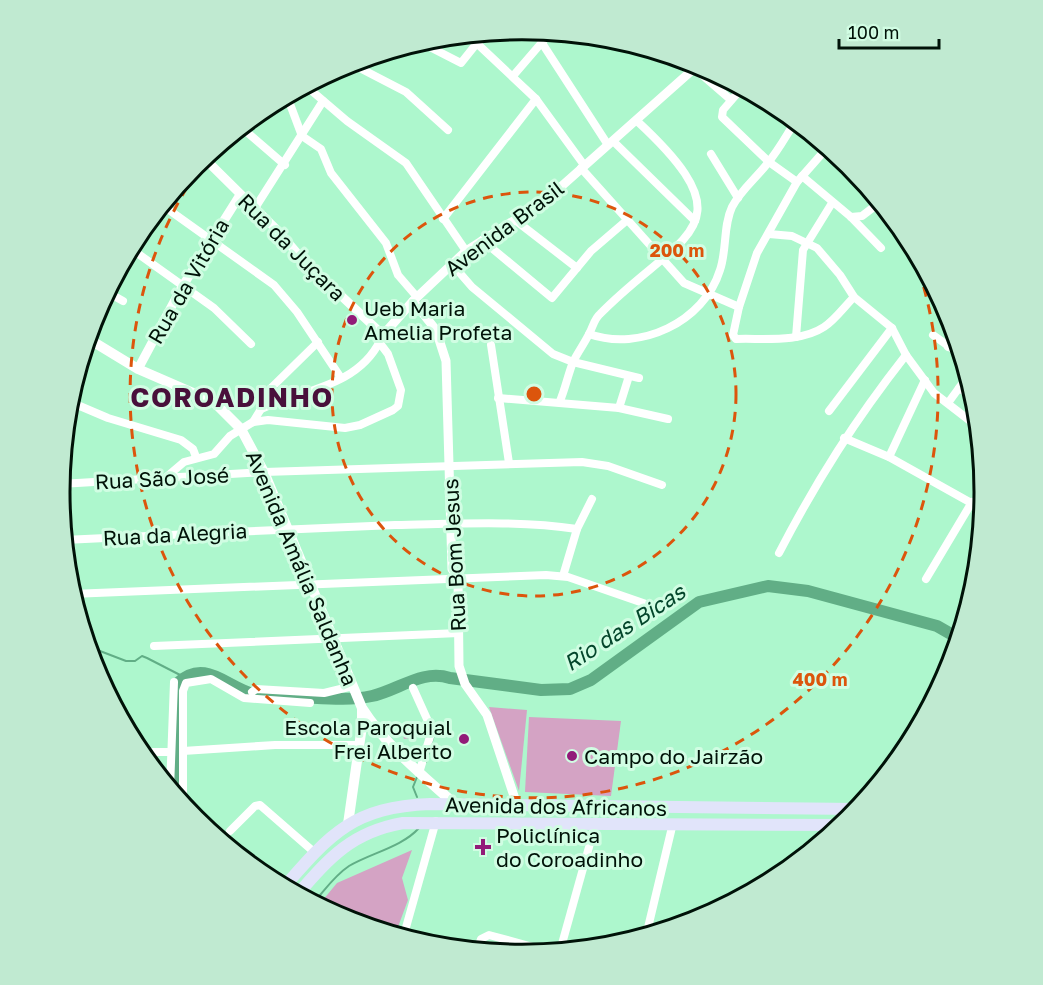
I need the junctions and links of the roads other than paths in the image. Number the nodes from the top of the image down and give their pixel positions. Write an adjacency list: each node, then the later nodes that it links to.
1 (477, 43): 3 (street); 6 (street)
2 (542, 43): 6 (street); 19 (street)
3 (434, 49)
4 (363, 69): 16 (street)
5 (686, 72): 14 (street, Avenida Brasil)
6 (513, 75): 10 (street)
7 (713, 83): 11 (street)
8 (313, 92): 12 (street)
9 (736, 95): 11 (street)
10 (536, 99): 25 (street); 34 (street)
11 (731, 100): 22 (street)
12 (323, 101): 18 (street); 34 (street)
13 (290, 105): 18 (street)
14 (637, 121): 19 (street, Avenida Brasil); 37 (street)
15 (790, 129): 22 (street)
16 (448, 130)
17 (248, 133): 24 (street)
18 (302, 136): 24 (street); 52 (street)
19 (611, 143): 25 (street, Avenida Brasil); 37 (street)
20 (711, 154): 28 (street)
21 (821, 154): 26 (street)
22 (769, 162): 26 (street); 28 (street)
23 (211, 165): 27 (street, Rua da Juçara)
24 (285, 165): 30 (street)
25 (583, 167): 35 (street, Avenida Brasil); 36 (street)
26 (799, 179): 29 (street); 38 (street)
27 (240, 195): 30 (street, Rua da Juçara); 39 (street, Rua da Vitória)
28 (738, 198): 50 (street)
29 (832, 203): 33 (street); 41 (street)
30 (255, 207): 59 (street, Rua da Juçara)
31 (872, 208): 33 (street)
32 (169, 210): 39 (street)
33 (851, 217): 42 (street)
34 (443, 219): 43 (street)
35 (515, 220): 40 (street, Avenida Brasil); 47 (street)
36 (626, 220): 45 (street); 47 (street)
37 (695, 221): 45 (street)
38 (769, 234): 41 (street); 54 (street)
39 (211, 238): 48 (street, Rua da Vitória); 60 (street)
40 (482, 240): 43 (street, Avenida Brasil); 47 (street)
41 (806, 242): 51 (street); 58 (street)
42 (880, 248)
43 (466, 251): 46 (street, Avenida Brasil)
44 (138, 254): 48 (street)
45 (662, 261): 50 (street); 56 (street)
46 (452, 264): 52 (street, Avenida Brasil); 66 (street)
47 (577, 268)
48 (182, 287): 62 (street); 67 (street, Rua da Vitória)
49 (115, 296): 53 (street)
50 (709, 296): 54 (street); 56 (street)
51 (854, 297): 55 (street); 58 (street)
52 (415, 299): 59 (street, Avenida Brasil); 89 (street, Rua Bom Jesus)
53 (123, 301)
54 (739, 307): 58 (street)
55 (891, 328): 65 (street); 80 (street)
56 (589, 334): 66 (street)
57 (933, 335): 64 (street)
58 (796, 337)
59 (381, 338): 69 (street, Avenida Brasil); 83 (street)
60 (318, 342): 69 (street); 79 (street)
61 (95, 343): 67 (main road, Avenida Amália Saldanha)
62 (250, 344)
63 (491, 345): 74 (street)
64 (948, 347)
65 (906, 355): 71 (street); 85 (street)
66 (573, 362): 68 (street); 75 (street)
67 (138, 369): 84 (main road, Avenida Amália Saldanha)
68 (629, 376): 70 (street); 78 (street)
69 (341, 378): 79 (street, Avenida Brasil)
70 (639, 378)
71 (925, 380): 76 (street); 87 (street)
72 (959, 388): 73 (street); 76 (street)
73 (961, 390)
74 (498, 398): 75 (street); 88 (street)
75 (560, 402): 78 (street)
76 (948, 403): 82 (street)
77 (78, 405): 86 (street)
78 (619, 408): 81 (street)
79 (261, 409): 83 (street)
80 (829, 411)
81 (668, 419)
82 (967, 419)
83 (253, 422): 84 (street)
84 (241, 429): 86 (street); 90 (main road, Avenida Amália Saldanha)
85 (844, 438): 87 (street); 100 (street)
86 (196, 457): 91 (street)
87 (889, 457): 95 (street)
88 (509, 463): 89 (street, Rua São José); 93 (street, Rua São José)
89 (449, 468): 90 (street, Rua São José); 96 (street, Rua Bom Jesus)
90 (264, 472): 91 (street, Rua São José); 97 (main road, Avenida Amália Saldanha)
91 (165, 478): 92 (street, Rua São José)
92 (70, 483)
93 (662, 485)
94 (592, 499): 98 (street)
95 (972, 502): 103 (street)
96 (450, 524): 97 (street, Rua da Alegria); 98 (street, Rua da Alegria); 102 (street, Rua Bom Jesus)
97 (287, 528): 99 (street, Rua da Alegria); 104 (main road, Avenida Amália Saldanha)
98 (577, 528): 101 (street)
99 (72, 540)
100 (779, 553)
101 (563, 576): 102 (street); 106 (street)
102 (458, 578): 104 (street); 107 (street, Rua Bom Jesus)
103 (926, 579)
104 (310, 584): 105 (street); 108 (main road, Avenida Amália Saldanha)
105 (81, 594)
106 (646, 604)
107 (459, 633): 108 (street); 124 (street, Rua Bom Jesus)
108 (333, 639): 109 (street); 111 (main road, Avenida Amália Saldanha)
109 (154, 646)
110 (174, 682): 119 (street)
111 (354, 688): 113 (street); 115 (main road, Avenida Amália Saldanha)
112 (413, 688): 120 (street)
113 (251, 696): 114 (street); 117 (street)
114 (310, 704)
115 (366, 724): 116 (main road, Avenida Amália Saldanha); 120 (main road)
116 (359, 745): 117 (street); 133 (main road, Avenida Amália Saldanha)
117 (183, 751): 122 (street)
118 (152, 752): 119 (street)
119 (171, 752): 121 (street)
120 (419, 773): 123 (main road)
121 (170, 777)
122 (183, 792)
123 (456, 805): 124 (main road, Avenida dos Africanos); 133 (main road, Avenida dos Africanos)
124 (517, 805): 125 (main road, Avenida dos Africanos); 129 (main road)
125 (581, 806): 126 (main road, Avenida dos Africanos); 130 (main road)
126 (796, 808): 127 (main road, Avenida dos Africanos); 134 (main road)
127 (844, 809)
128 (436, 821): 129 (main road, Avenida dos Africanos); 139 (main road, Avenida dos Africanos); 141 (street)
129 (460, 821): 130 (main road, Avenida dos Africanos)
130 (545, 821): 131 (main road, Avenida dos Africanos)
131 (596, 822): 132 (main road, Avenida dos Africanos); 143 (street)
132 (673, 823): 134 (main road, Avenida dos Africanos); 140 (street)
133 (348, 824): 137 (main road, Avenida dos Africanos)
134 (769, 824): 135 (main road, Avenida dos Africanos)
135 (824, 829)
136 (230, 831): 137 (street)
137 (314, 852): 138 (main road, Avenida dos Africanos)
138 (290, 881)
139 (303, 888)
140 (648, 926)
141 (406, 929)
142 (481, 943): 144 (street)
143 (562, 943)
144 (523, 944)

